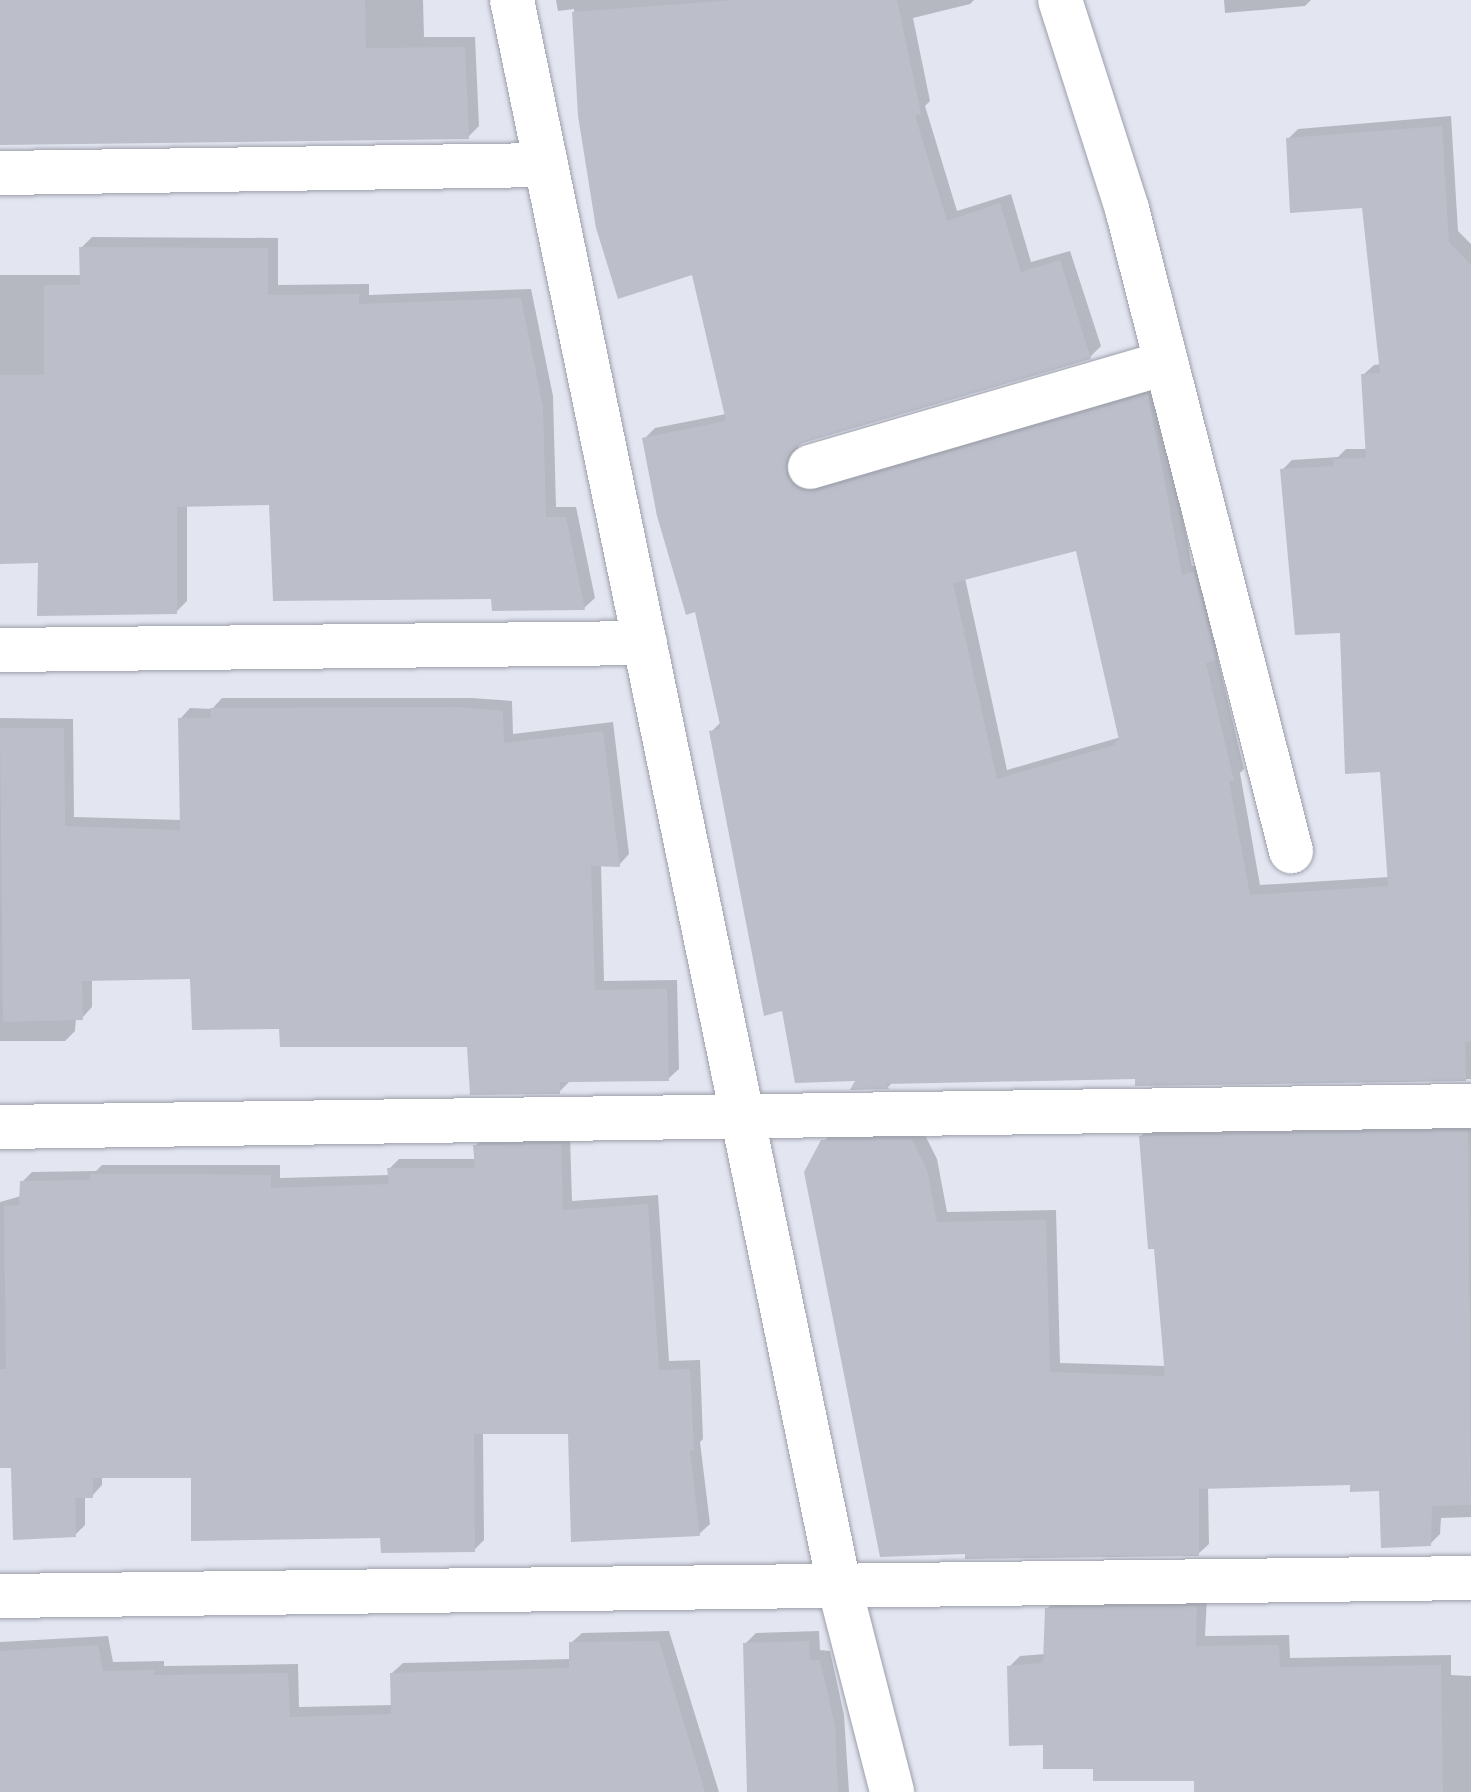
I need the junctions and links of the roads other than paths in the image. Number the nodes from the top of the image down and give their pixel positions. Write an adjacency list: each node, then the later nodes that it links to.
1 (512, 0): 3 (street)
2 (1060, 0): 5 (street)
3 (546, 165): 4 (street); 7 (street)
4 (0, 173)
5 (1166, 363): 6 (street); 9 (street)
6 (810, 467)
7 (645, 643): 8 (street); 11 (street)
8 (0, 650)
9 (1291, 851)
10 (1471, 1106): 11 (street)
11 (743, 1116): 12 (street); 14 (street)
12 (0, 1127)
13 (1471, 1578): 14 (street)
14 (839, 1585): 15 (street); 16 (street)
15 (0, 1596)
16 (892, 1792)

